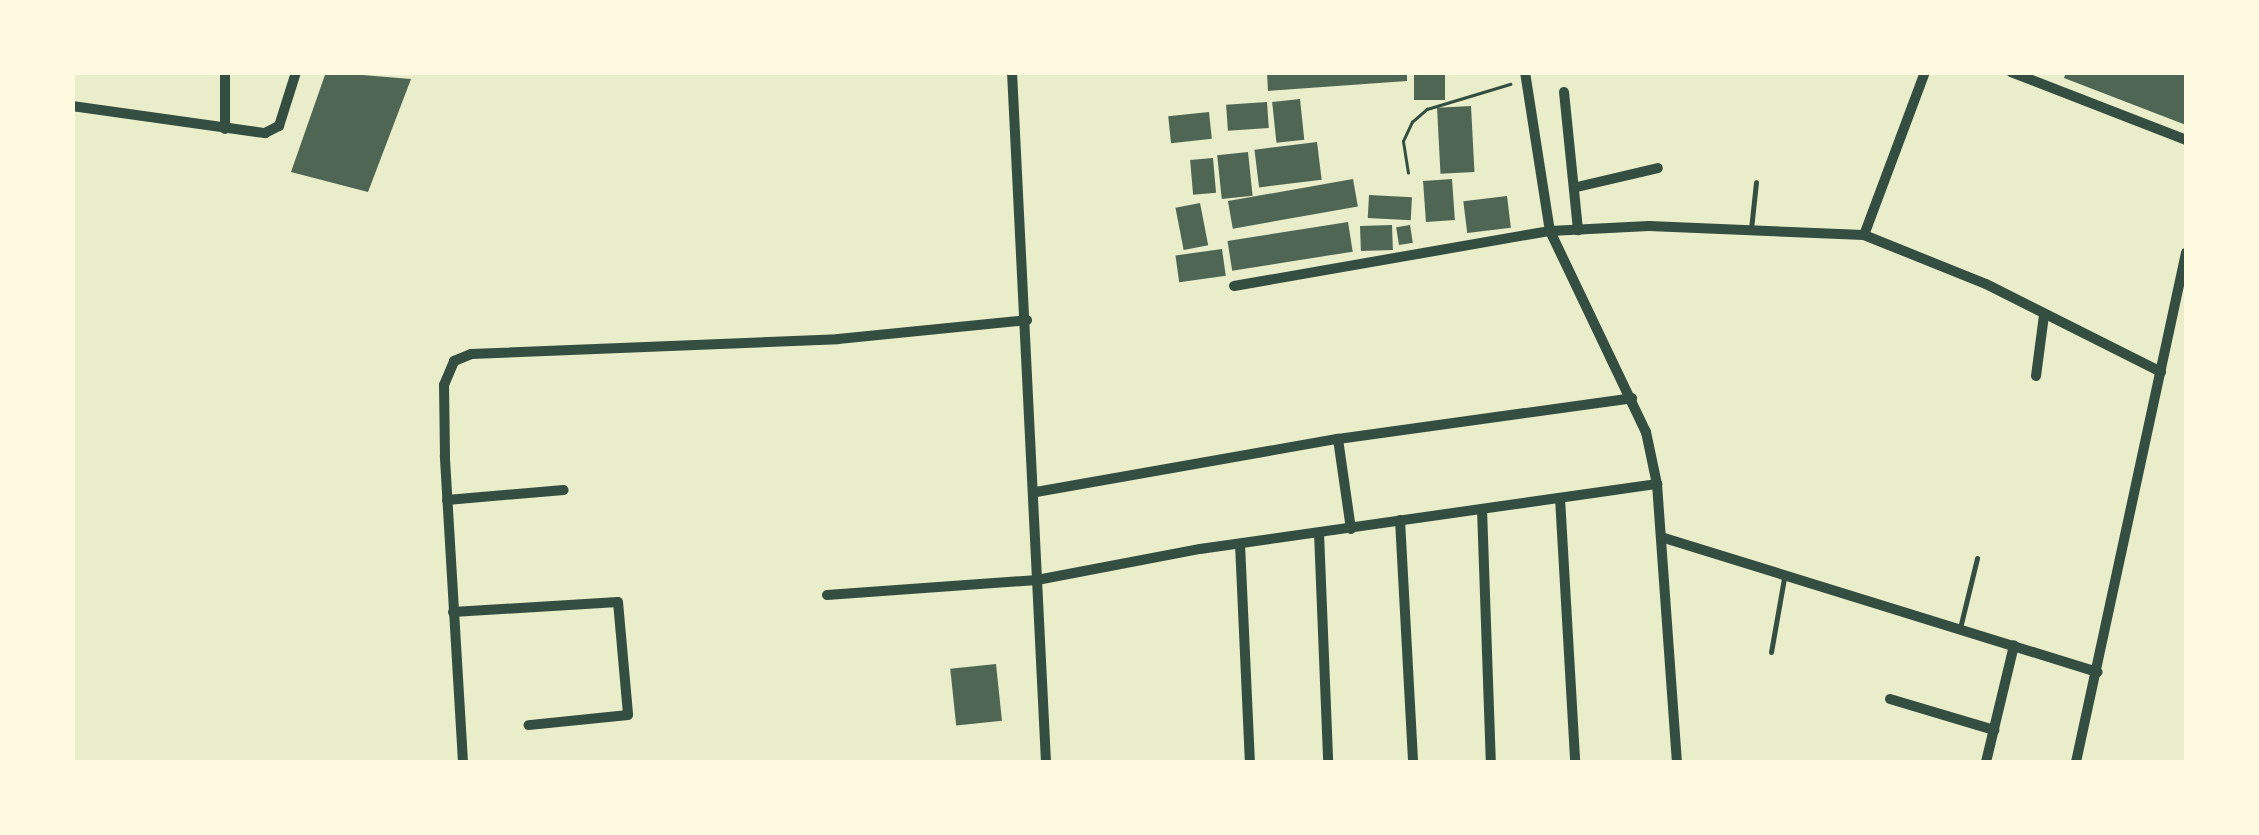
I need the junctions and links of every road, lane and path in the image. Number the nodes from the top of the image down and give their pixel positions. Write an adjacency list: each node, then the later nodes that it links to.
1 (225, 72): 9 (street)
2 (296, 72): 9 (street)
3 (1012, 72): 22 (street)
4 (1925, 72): 18 (street)
5 (2011, 72): 10 (street)
6 (1525, 76): 12 (path); 17 (street)
7 (1564, 92): 14 (street)
8 (72, 106): 9 (street)
9 (226, 129)
10 (2186, 140)
11 (1658, 168): 14 (street)
12 (1408, 173)
13 (1756, 182): 16 (lane)
14 (1577, 187): 15 (street)
15 (1578, 230): 16 (street); 17 (street)
16 (1751, 231): 18 (street)
17 (1550, 232): 20 (street); 25 (street)
18 (1864, 235): 21 (street)
19 (2186, 253): 23 (street)
20 (1234, 286)
21 (2044, 315): 23 (street); 24 (street)
22 (1027, 320): 29 (street); 31 (street)
23 (2161, 372): 46 (street)
24 (2036, 376)
25 (1632, 398): 26 (street); 27 (street)
26 (1338, 439): 29 (street); 34 (street)
27 (1657, 484): 30 (street); 36 (street)
28 (564, 490): 31 (street)
29 (1036, 492): 40 (street)
30 (1560, 498): 32 (street); 56 (street)
31 (448, 500): 42 (street)
32 (1482, 509): 33 (street); 55 (street)
33 (1400, 520): 34 (street); 54 (street)
34 (1350, 529): 35 (street)
35 (1319, 532): 37 (street); 53 (street)
36 (1661, 536): 39 (street); 57 (street)
37 (1240, 544): 40 (street); 52 (street)
38 (1977, 558): 43 (lane)
39 (1784, 578): 43 (street); 45 (lane)
40 (1037, 580): 41 (street); 51 (street)
41 (827, 595)
42 (454, 612): 48 (street); 50 (street)
43 (1959, 631): 44 (street)
44 (2014, 645): 46 (street); 49 (street)
45 (1771, 652)
46 (2098, 672): 59 (street)
47 (1890, 699): 49 (street)
48 (530, 726)
49 (1994, 730): 58 (street)
50 (464, 762)
51 (1046, 762)
52 (1250, 762)
53 (1328, 762)
54 (1413, 762)
55 (1491, 762)
56 (1575, 762)
57 (1677, 762)
58 (1986, 762)
59 (2076, 762)

